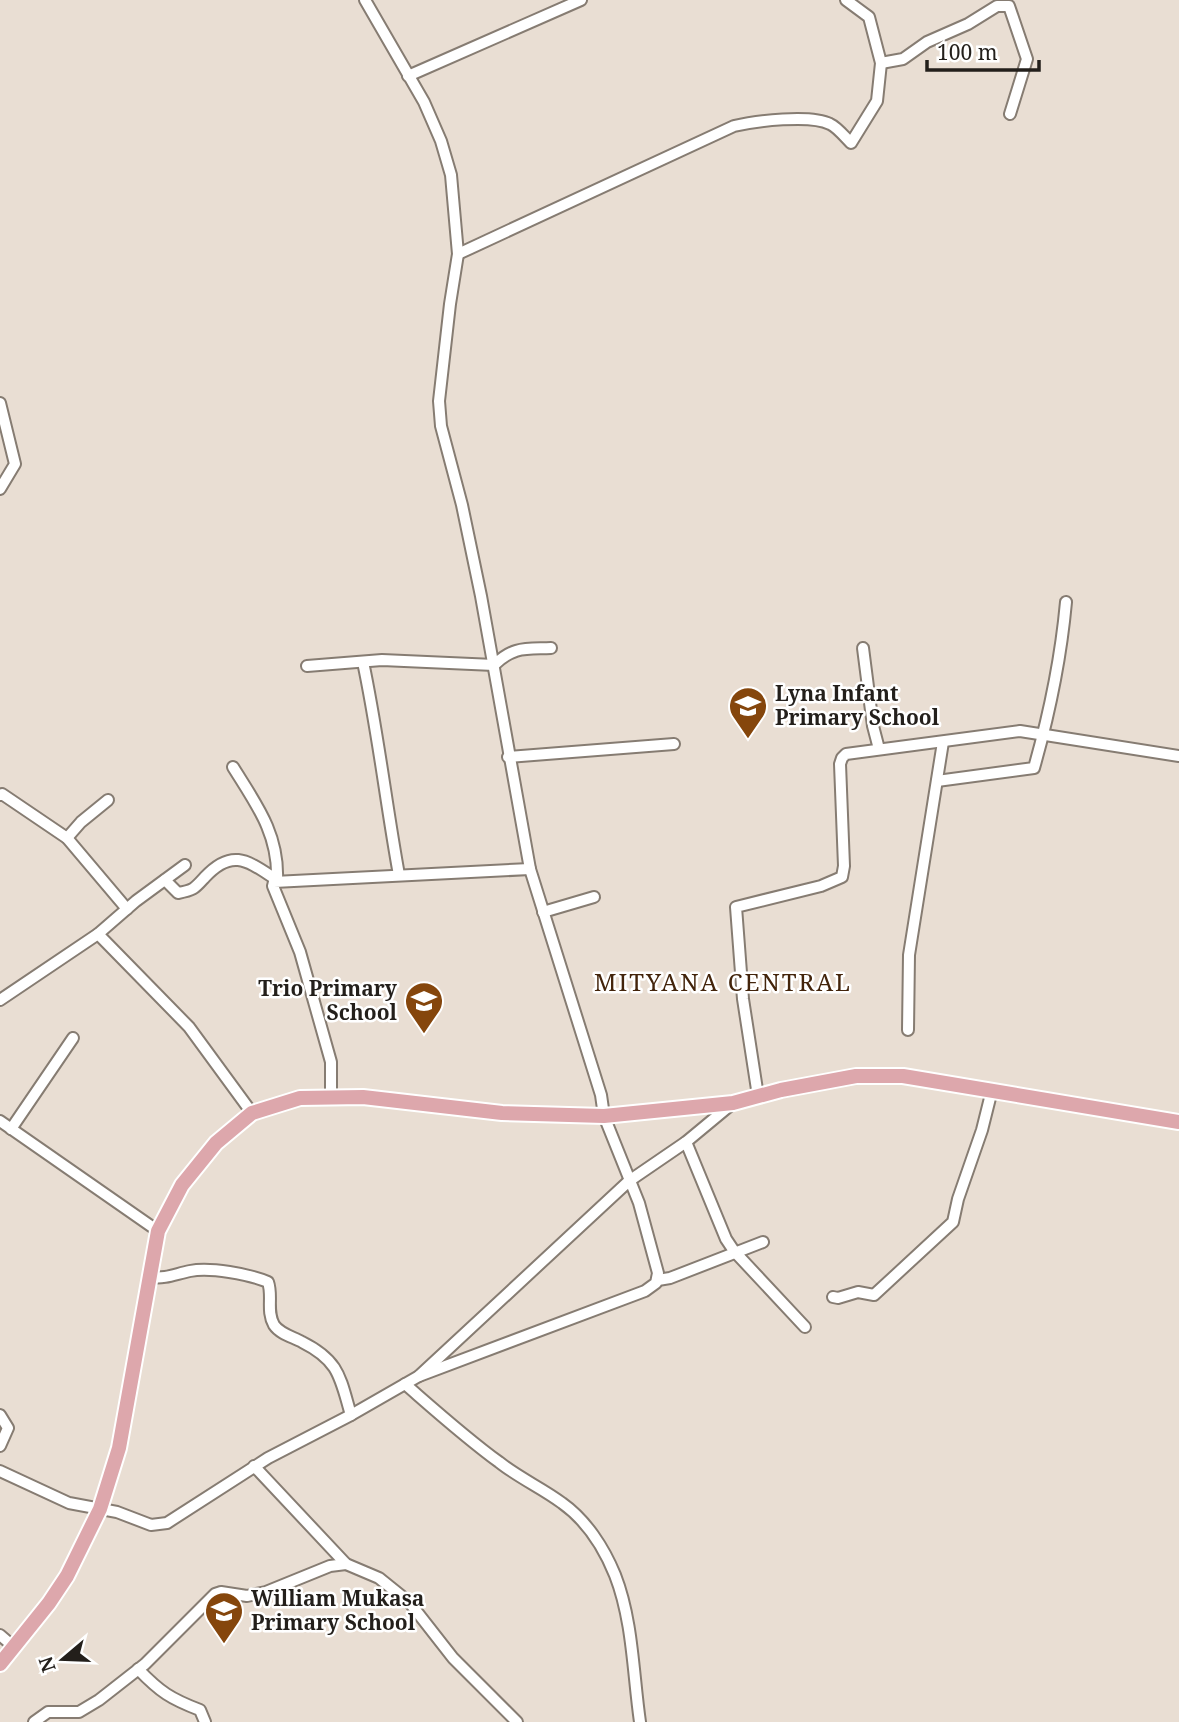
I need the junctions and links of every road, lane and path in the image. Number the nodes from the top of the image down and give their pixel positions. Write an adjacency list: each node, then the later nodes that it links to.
1 (365, 0): 5 (street)
2 (581, 0): 5 (street)
3 (846, 0): 4 (street)
4 (881, 63): 6 (street); 7 (street)
5 (408, 76): 7 (street)
6 (1010, 114)
7 (458, 254): 14 (street)
8 (0, 403): 9 (street)
9 (0, 489)
10 (1066, 602): 16 (street)
11 (551, 648): 14 (street)
12 (863, 648): 19 (street)
13 (363, 662): 14 (street); 15 (street); 29 (street)
14 (494, 665): 21 (street)
15 (307, 666)
16 (1043, 735): 17 (street); 20 (street); 23 (street)
17 (943, 742): 19 (street); 23 (street)
18 (674, 744): 21 (street)
19 (879, 749): 41 (street)
20 (1179, 756)
21 (508, 757): 28 (street)
22 (233, 767): 31 (street)
23 (937, 781): 37 (street)
24 (0, 794): 26 (street)
25 (108, 800): 26 (street)
26 (67, 838): 33 (street)
27 (185, 865): 30 (street)
28 (530, 869): 29 (street); 34 (street)
29 (399, 875): 31 (street)
30 (165, 880): 31 (street); 33 (street)
31 (277, 880): 40 (street)
32 (594, 897): 34 (street)
33 (127, 909): 35 (street)
34 (543, 912): 44 (street)
35 (98, 934): 36 (street); 43 (street)
36 (0, 1000)
37 (908, 1030)
38 (73, 1038): 47 (street)
39 (992, 1090): 41 (main road); 46 (main road); 55 (street)
40 (331, 1096): 43 (main road); 44 (main road)
41 (758, 1096): 42 (main road)
42 (733, 1103): 44 (main road); 48 (street)
43 (252, 1113): 50 (main road)
44 (604, 1116): 49 (street)
45 (0, 1121): 47 (street)
46 (1179, 1122)
47 (11, 1129): 50 (street)
48 (686, 1142): 49 (street); 52 (street)
49 (629, 1181): 54 (street); 57 (street)
50 (158, 1231): 53 (main road)
51 (763, 1242): 52 (street)
52 (734, 1251): 54 (street); 56 (street)
53 (151, 1277): 60 (street); 64 (main road)
54 (658, 1280): 57 (street)
55 (833, 1297)
56 (805, 1327)
57 (419, 1376): 58 (street)
58 (405, 1384): 60 (street); 73 (street)
59 (0, 1415): 61 (street)
60 (351, 1415): 62 (street)
61 (0, 1446)
62 (254, 1466): 64 (street); 65 (street)
63 (0, 1471): 64 (street)
64 (100, 1508): 67 (main road)
65 (346, 1564): 69 (street); 72 (street)
66 (0, 1635): 67 (street)
67 (14, 1647): 68 (main road)
68 (0, 1664)
69 (138, 1669): 70 (street); 71 (street)
70 (34, 1722)
71 (205, 1722)
72 (517, 1722)
73 (640, 1722)

